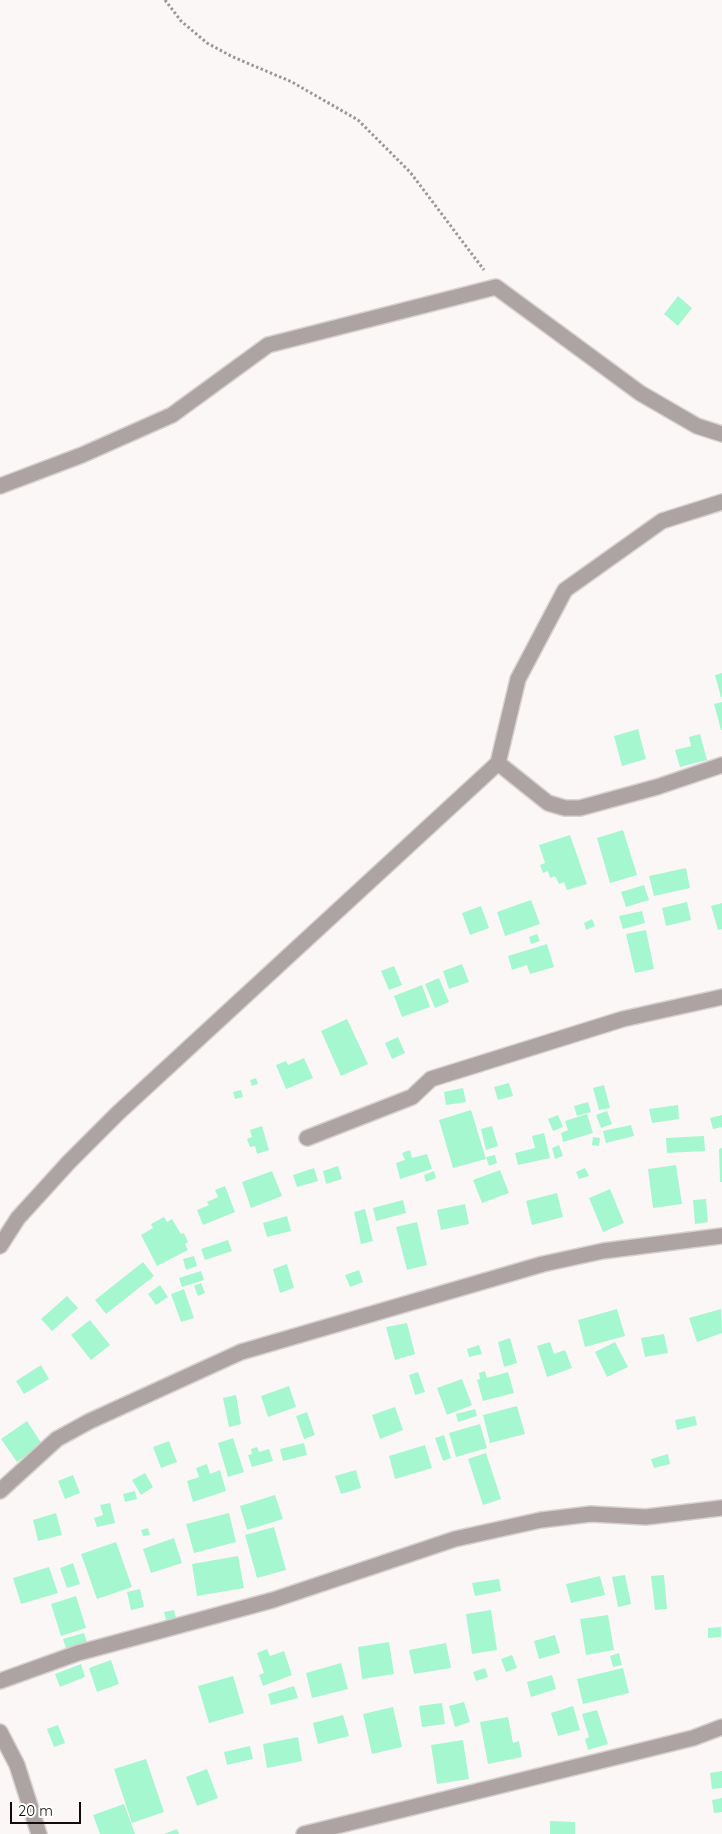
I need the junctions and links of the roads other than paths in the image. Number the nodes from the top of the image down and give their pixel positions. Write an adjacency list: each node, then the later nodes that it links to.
1 (722, 434): 2 (street)
2 (0, 486)
3 (722, 502): 4 (street)
4 (498, 763): 5 (street); 9 (street)
5 (722, 765)
6 (722, 997): 7 (street)
7 (307, 1138)
8 (722, 1236): 10 (street)
9 (0, 1246)
10 (0, 1491)
11 (722, 1508): 12 (street)
12 (0, 1681)
13 (722, 1727): 16 (street)
14 (0, 1732): 15 (street)
15 (39, 1834)
16 (304, 1834)

